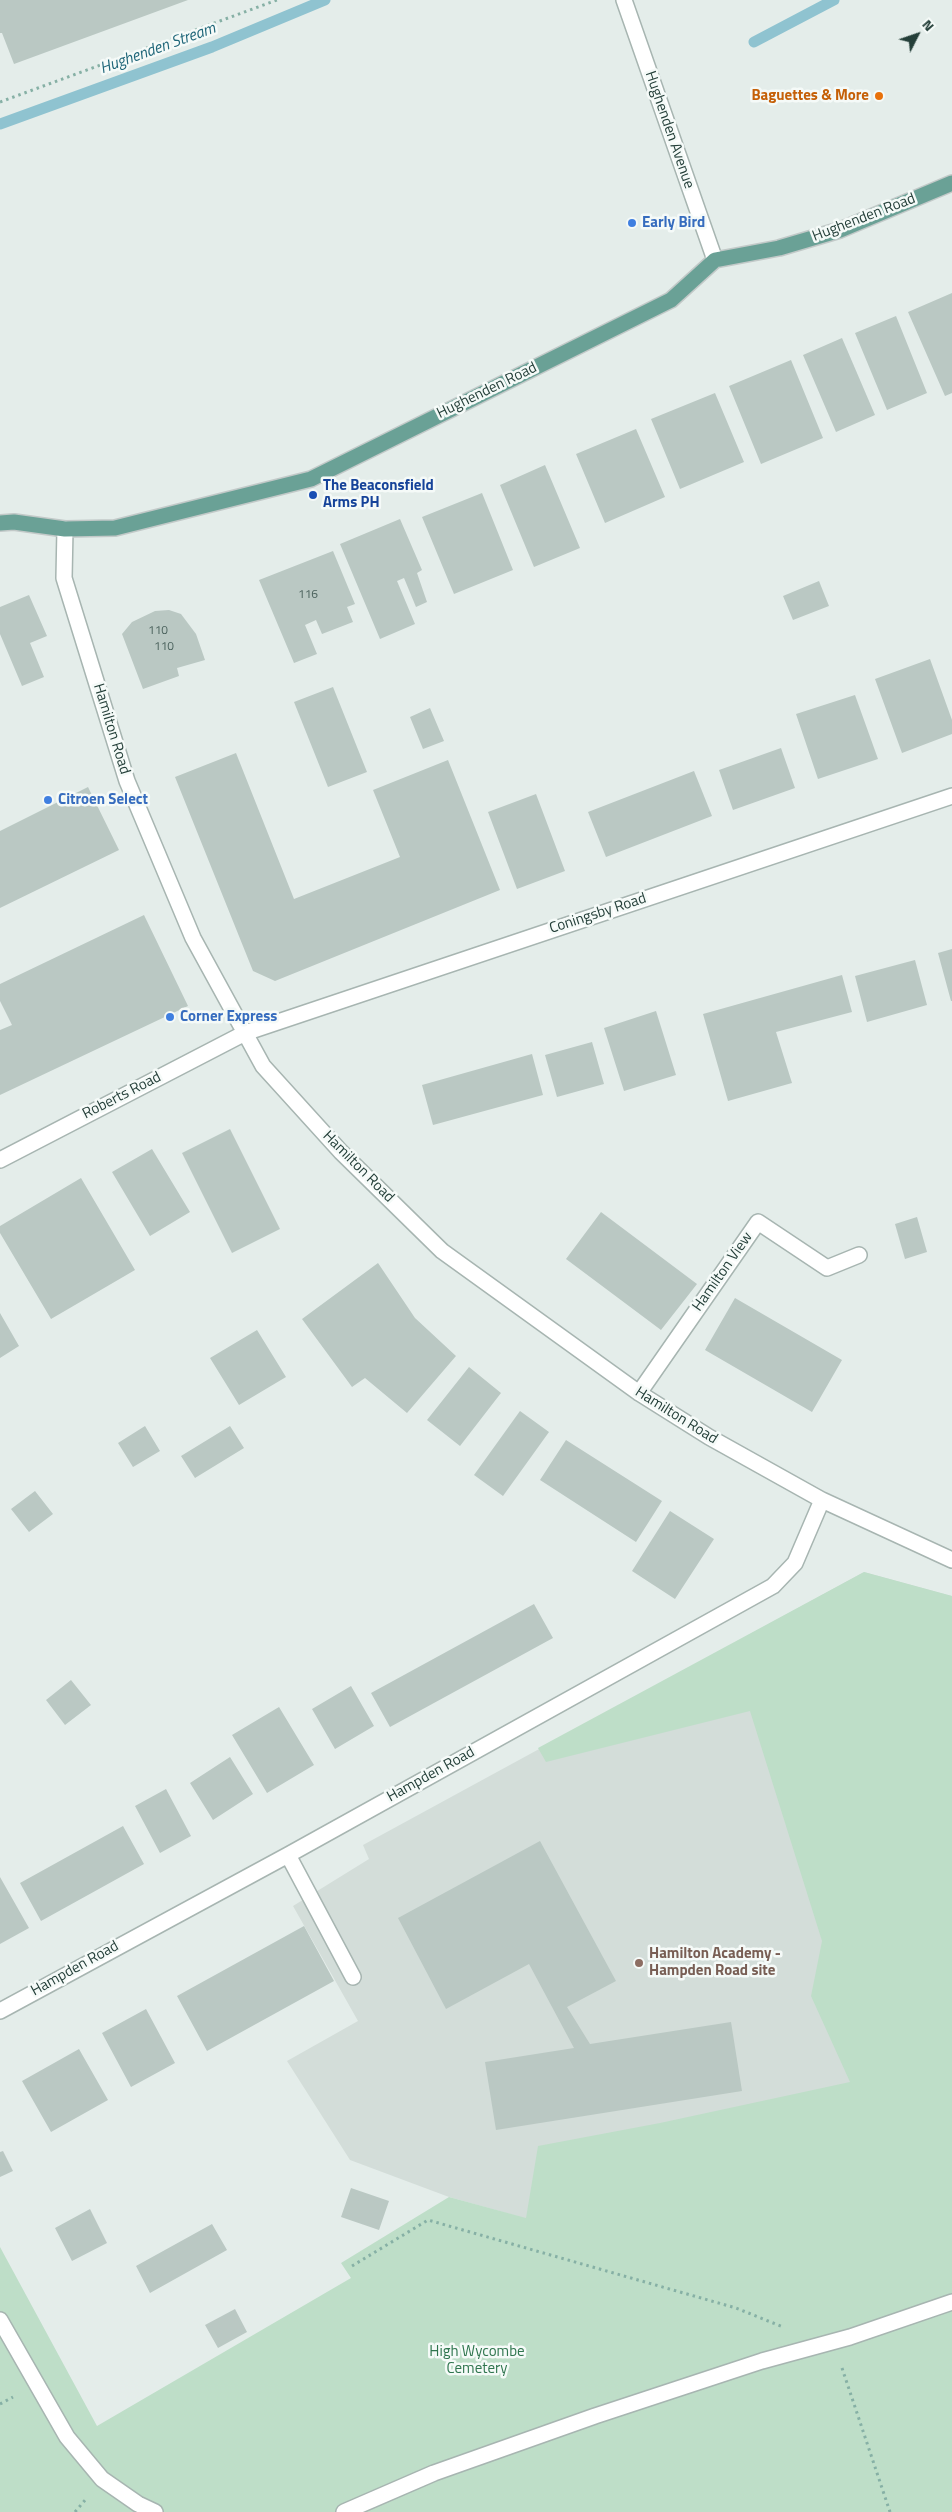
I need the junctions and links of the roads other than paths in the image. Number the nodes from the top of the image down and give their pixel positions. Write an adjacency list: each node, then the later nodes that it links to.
1 (624, 0): 3 (street, Hughenden Avenue)
2 (952, 183): 3 (main road, Hughenden Road)
3 (714, 260): 5 (main road, Hughenden Road)
4 (0, 523): 5 (main road, Hughenden Road)
5 (65, 529): 7 (street, Hamilton Road)
6 (952, 796): 7 (street, Coningsby Road)
7 (244, 1033): 8 (street, Roberts Road); 10 (street, Hamilton Road)
8 (0, 1160)
9 (859, 1255): 10 (street, Hamilton View)
10 (639, 1393): 11 (street, Hamilton Road)
11 (822, 1500): 12 (street, Hamilton Road); 13 (street, Hampden Road)
12 (952, 1560)
13 (288, 1855): 14 (street); 15 (street, Hampden Road)
14 (353, 1977)
15 (0, 2011)
16 (952, 2302): 19 (street)
17 (0, 2320): 18 (street)
18 (155, 2512)
19 (344, 2512)

